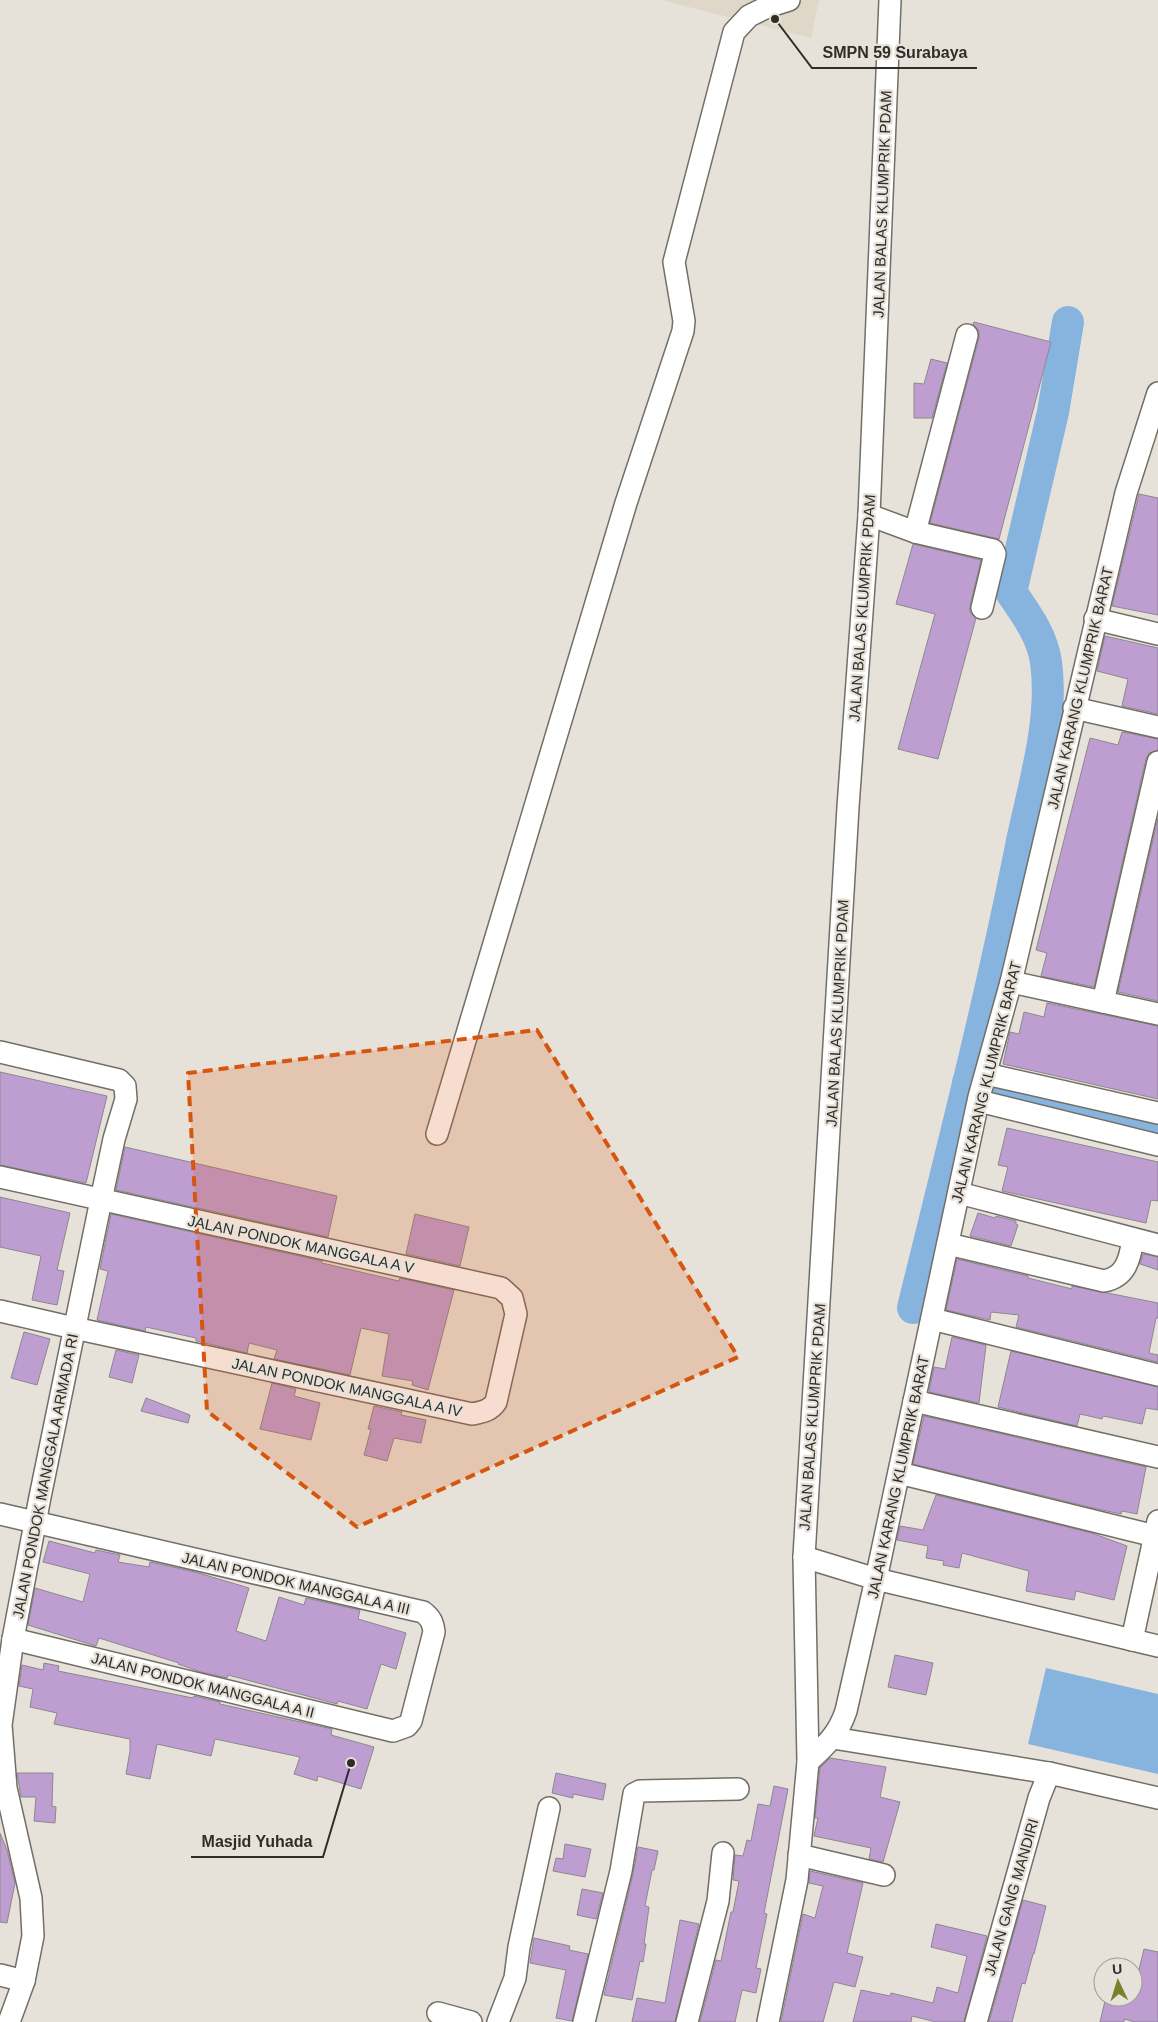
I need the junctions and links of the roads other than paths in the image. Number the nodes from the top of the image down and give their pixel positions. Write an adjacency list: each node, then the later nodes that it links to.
1 (789, 0): 19 (street)
2 (890, 0): 5 (street, JALAN BALAS KLUMPRIK PDAM)
3 (967, 335): 6 (street)
4 (1158, 393): 8 (street, JALAN KARANG KLUMPRIK BARAT)
5 (869, 515): 6 (street); 38 (street, JALAN BALAS KLUMPRIK PDAM)
6 (915, 532): 7 (street)
7 (982, 608)
8 (1096, 619): 9 (street); 10 (street, JALAN KARANG KLUMPRIK BARAT)
9 (1158, 634)
10 (1074, 708): 11 (street); 13 (street, JALAN KARANG KLUMPRIK BARAT)
11 (1158, 727)
12 (1158, 762): 14 (street)
13 (1011, 982): 14 (street); 17 (street, JALAN KARANG KLUMPRIK BARAT)
14 (1103, 1002): 15 (street)
15 (1158, 1014)
16 (0, 1052): 23 (street, JALAN PONDOK MANGGALA ARMADA RI)
17 (982, 1088): 18 (street); 20 (street); 22 (street, JALAN KARANG KLUMPRIK BARAT)
18 (1158, 1113)
19 (436, 1134)
20 (1158, 1145)
21 (0, 1177): 23 (street, JALAN PONDOK MANGGALA A V)
22 (959, 1193): 24 (street); 25 (street, JALAN KARANG KLUMPRIK BARAT)
23 (101, 1200): 27 (street, JALAN PONDOK MANGGALA A V); 30 (street, JALAN PONDOK MANGGALA ARMADA RI)
24 (1133, 1239): 25 (street); 26 (street)
25 (948, 1244): 29 (street, JALAN KARANG KLUMPRIK BARAT)
26 (1158, 1245)
27 (501, 1288): 30 (street, JALAN PONDOK MANGGALA A IV)
28 (0, 1310): 30 (street, JALAN PONDOK MANGGALA A IV)
29 (932, 1319): 31 (street); 32 (street, JALAN KARANG KLUMPRIK BARAT)
30 (74, 1328): 36 (street, JALAN PONDOK MANGGALA ARMADA RI)
31 (1158, 1375)
32 (914, 1401): 33 (street); 34 (street, JALAN KARANG KLUMPRIK BARAT)
33 (1158, 1457)
34 (899, 1473): 37 (street); 39 (street, JALAN KARANG KLUMPRIK BARAT)
35 (0, 1514): 36 (street, JALAN PONDOK MANGGALA A III)
36 (35, 1523): 40 (street, JALAN PONDOK MANGGALA ARMADA RI); 43 (street, JALAN PONDOK MANGGALA A III)
37 (1156, 1529): 41 (street)
38 (804, 1558): 39 (street); 45 (street, JALAN BALAS KLUMPRIK PDAM)
39 (870, 1576): 41 (street); 44 (street, JALAN KARANG KLUMPRIK BARAT)
40 (13, 1639): 43 (street, JALAN PONDOK MANGGALA A II); 50 (street, JALAN PONDOK MANGGALA ARMADA RI)
41 (1132, 1640): 42 (street)
42 (1158, 1646)
43 (393, 1730)
44 (833, 1738): 45 (street, JALAN KARANG KLUMPRIK BARAT); 46 (street)
45 (808, 1762): 52 (street, JALAN BALAS KLUMPRIK PDAM)
46 (1048, 1775): 48 (street); 63 (street, JALAN GANG MANDIRI)
47 (738, 1789): 60 (street)
48 (1158, 1798)
49 (549, 1808): 59 (street)
50 (6, 1810): 55 (street, JALAN PONDOK MANGGALA ARMADA RI)
51 (723, 1853): 61 (street)
52 (800, 1855): 53 (street); 62 (street, JALAN BALAS KLUMPRIK PDAM)
53 (884, 1875)
54 (0, 1975): 55 (street)
55 (24, 1981): 57 (street, JALAN PONDOK MANGGALA ARMADA RI)
56 (438, 2013): 58 (street)
57 (9, 2022)
58 (471, 2022)
59 (498, 2022)
60 (584, 2022)
61 (687, 2022)
62 (768, 2022)
63 (976, 2022)

